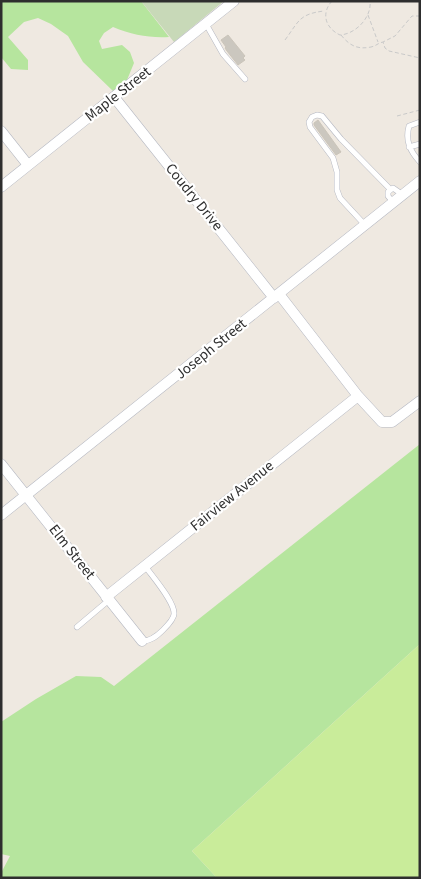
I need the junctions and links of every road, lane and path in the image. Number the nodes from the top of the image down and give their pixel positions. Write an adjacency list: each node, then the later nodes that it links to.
1 (234, 1): 7 (street, Maple Street)
2 (332, 1): 4 (path)
3 (370, 1): 5 (path)
4 (326, 11): 8 (path); 9 (path)
5 (368, 14): 8 (path); 11 (path)
6 (420, 16): 10 (path)
7 (206, 24): 13 (lane); 14 (street, Maple Street)
8 (340, 35): 11 (path)
9 (285, 40)
10 (383, 42): 11 (path); 12 (path)
11 (378, 43)
12 (420, 58)
13 (245, 79)
14 (114, 97): 22 (street, Maple Street); 29 (street, Coudry Drive)
15 (420, 110): 16 (path)
16 (397, 116)
17 (420, 122): 20 (lane)
18 (1, 131): 22 (street)
19 (420, 144): 20 (lane)
20 (409, 147): 21 (lane)
21 (420, 162)
22 (28, 165): 24 (street, Maple Street)
23 (420, 182): 26 (street, Joseph Street)
24 (1, 187)
25 (390, 189): 26 (lane); 27 (lane); 28 (lane)
26 (403, 195): 27 (street, Joseph Street)
27 (394, 202): 28 (street, Joseph Street)
28 (365, 226): 29 (street, Joseph Street)
29 (277, 296): 30 (street, Coudry Drive); 33 (street, Joseph Street)
30 (358, 396): 31 (street, Coudry Drive); 35 (street, Fairview Avenue)
31 (420, 401)
32 (1, 464): 33 (street, Elm Street)
33 (27, 495): 34 (street, Joseph Street); 36 (street, Elm Street)
34 (1, 515)
35 (145, 566): 36 (street, Fairview Avenue); 38 (lane)
36 (108, 598): 37 (lane); 38 (street, Elm Street)
37 (77, 627)
38 (142, 641)

